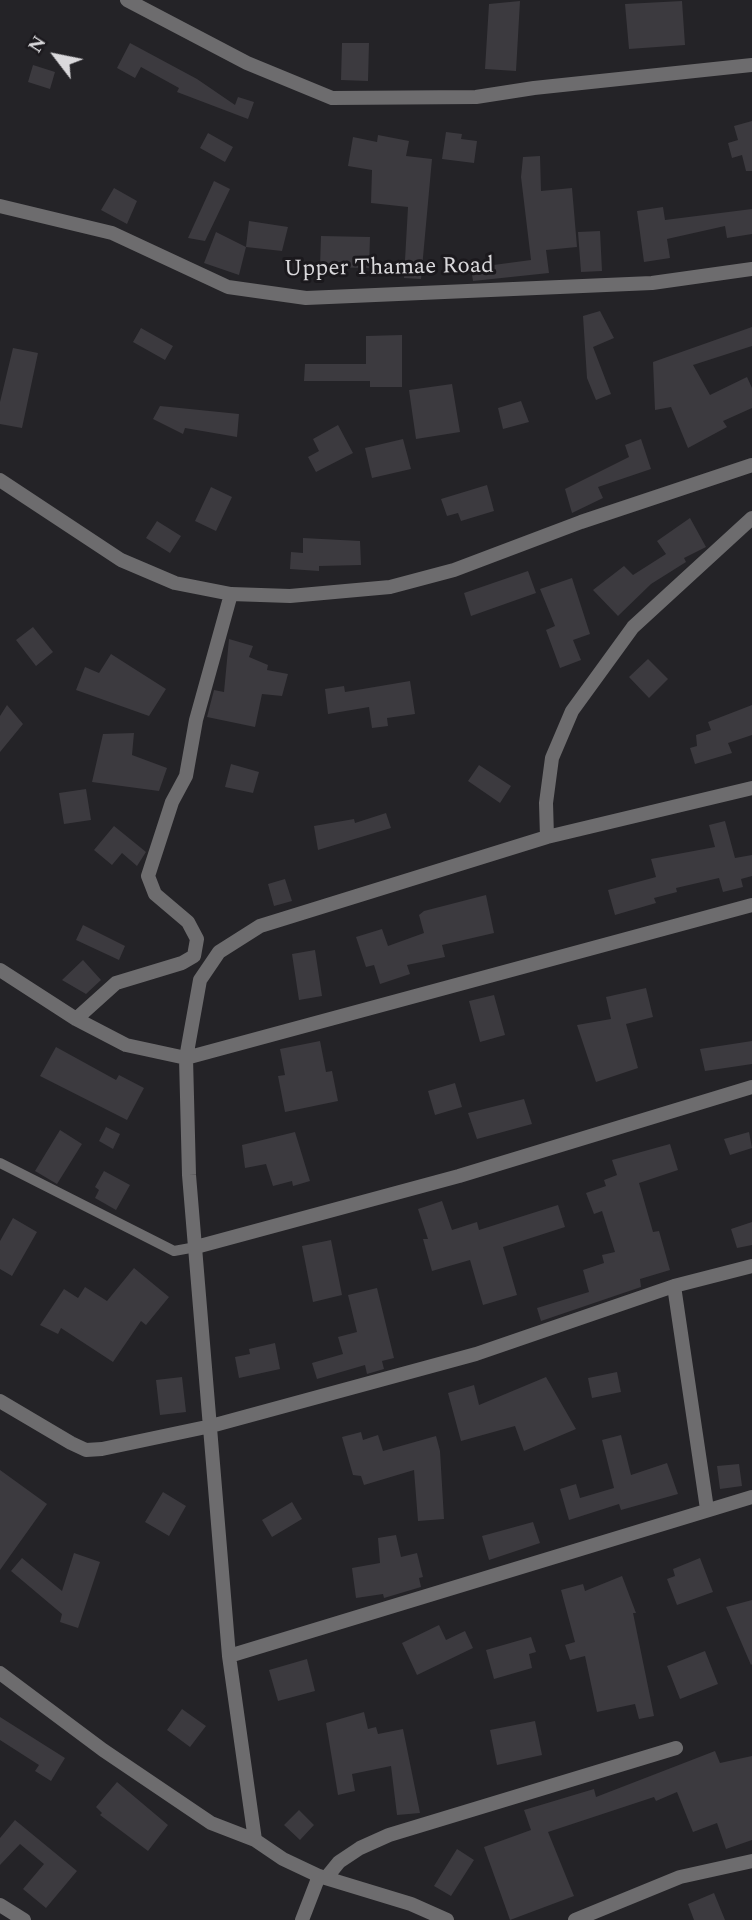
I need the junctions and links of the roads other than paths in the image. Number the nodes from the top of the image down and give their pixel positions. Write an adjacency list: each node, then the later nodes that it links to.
1 (127, 0): 2 (street)
2 (752, 65)
3 (0, 206): 4 (street, Upper Thamae Road)
4 (752, 269)
5 (752, 465): 8 (street)
6 (0, 480): 8 (street)
7 (752, 517): 10 (street)
8 (231, 594): 13 (street)
9 (752, 788): 10 (street)
10 (547, 837): 14 (street)
11 (752, 905): 14 (street)
12 (0, 970): 13 (street)
13 (76, 1019): 14 (street)
14 (186, 1058): 17 (street)
15 (752, 1087): 17 (street)
16 (0, 1163): 17 (lane)
17 (196, 1247): 21 (street)
18 (752, 1266): 19 (street)
19 (674, 1286): 21 (street); 23 (street)
20 (0, 1401): 21 (street)
21 (211, 1426): 24 (street)
22 (752, 1497): 23 (street)
23 (707, 1509): 24 (street)
24 (229, 1656): 27 (street)
25 (0, 1672): 27 (street)
26 (676, 1748): 29 (street)
27 (255, 1840): 29 (street)
28 (752, 1861): 34 (street)
29 (323, 1877): 32 (street); 33 (street)
30 (0, 1905): 31 (street)
31 (24, 1920)
32 (302, 1920)
33 (447, 1920)
34 (575, 1920)

